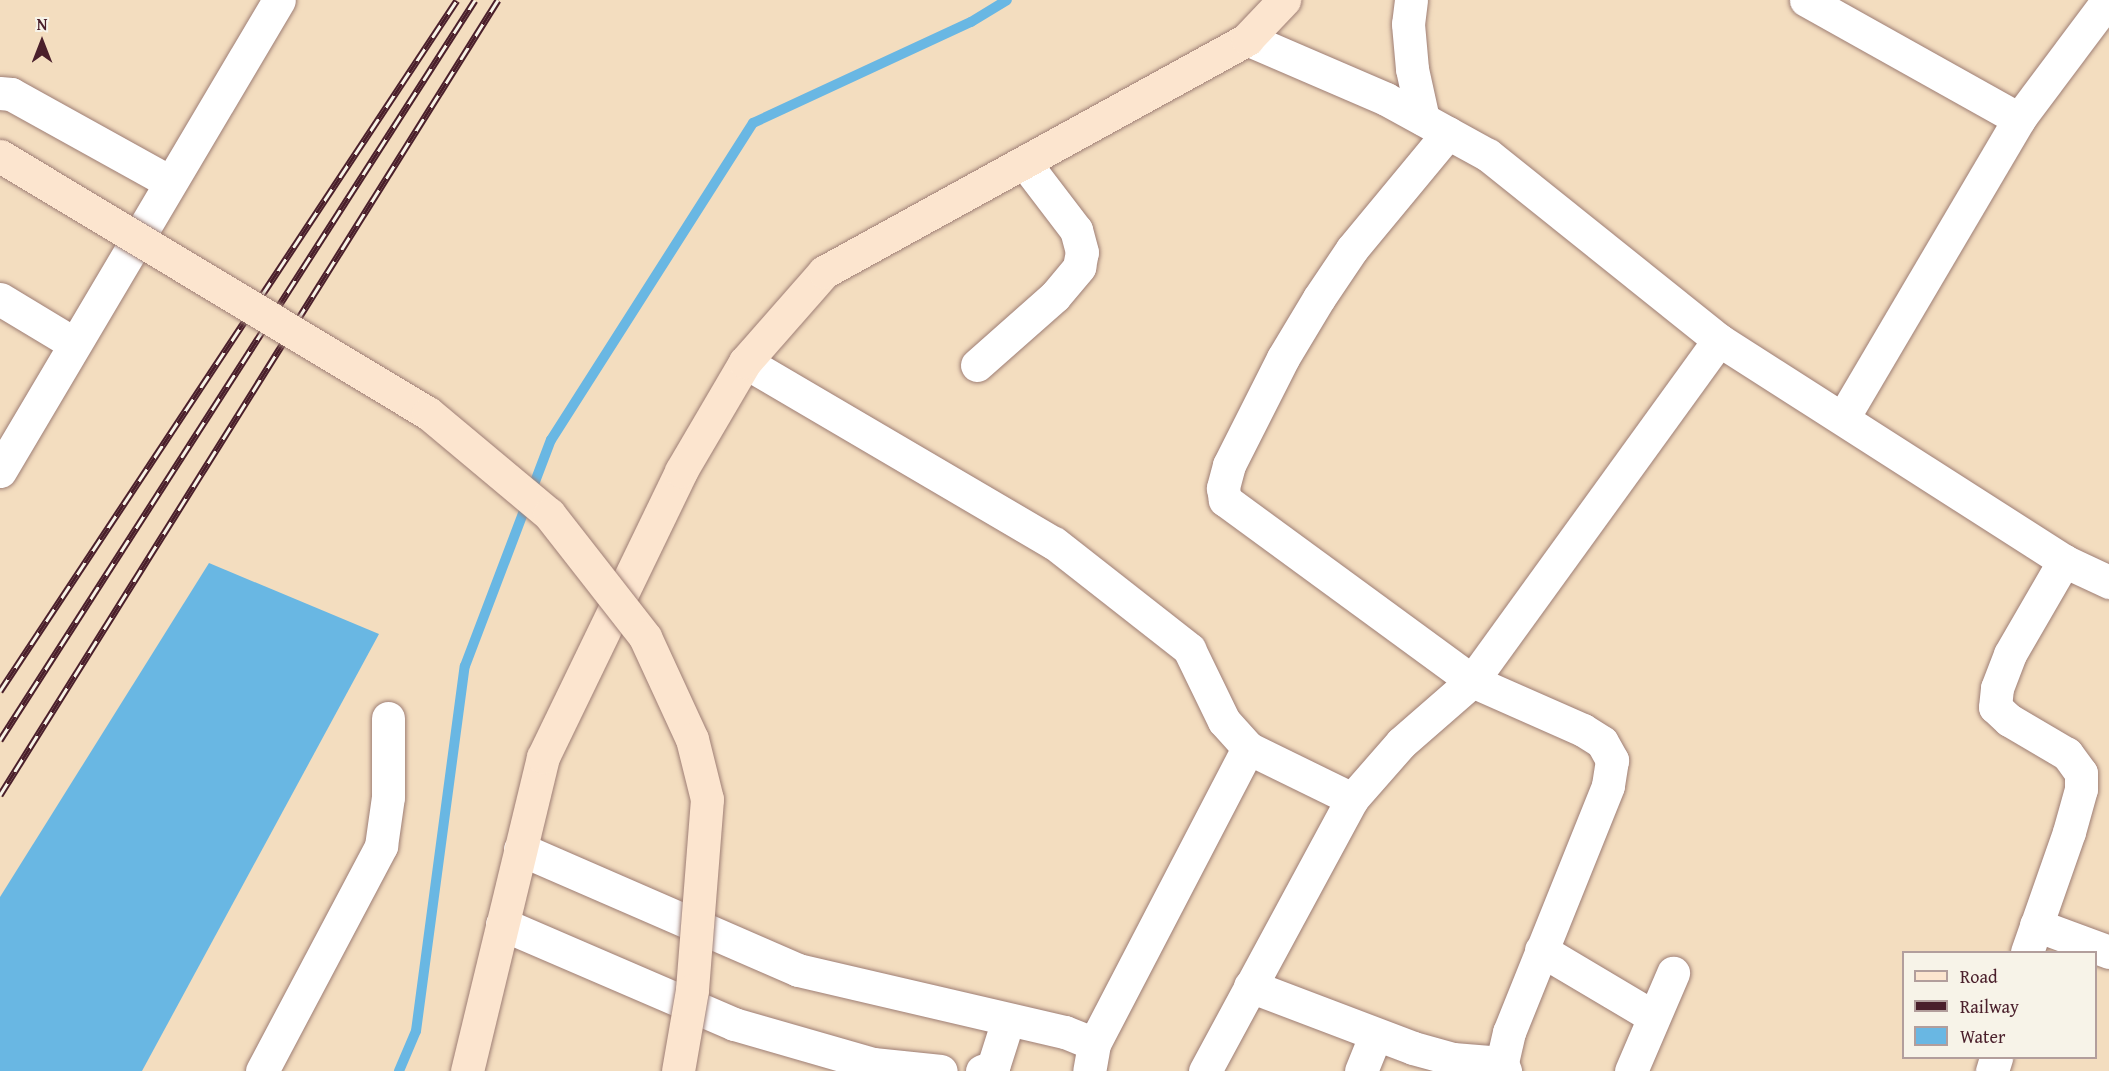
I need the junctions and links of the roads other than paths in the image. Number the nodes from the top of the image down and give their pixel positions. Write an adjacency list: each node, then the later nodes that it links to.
1 (279, 0): 12 (street)
2 (1284, 0): 6 (street)
3 (1411, 0): 9 (street)
4 (1806, 0): 8 (street)
5 (2108, 0): 8 (street)
6 (1247, 39): 9 (street); 11 (street)
7 (0, 93): 12 (street)
8 (2019, 119): 18 (street)
9 (1435, 126): 14 (street); 22 (street)
10 (0, 156): 40 (street, bridge)
11 (1025, 163): 16 (street); 17 (street)
12 (168, 181): 15 (street)
13 (0, 299): 15 (street)
14 (1719, 340): 18 (street); 22 (street)
15 (73, 343): 19 (street)
16 (745, 362): 24 (street); 26 (street)
17 (977, 365)
18 (1843, 418): 20 (street)
19 (0, 471)
20 (2064, 561): 21 (street); 28 (street)
21 (2109, 582)
22 (1472, 681): 25 (street); 29 (street)
23 (388, 718): 38 (street)
24 (1248, 748): 25 (street); 36 (street)
25 (1352, 799): 32 (street)
26 (520, 849): 27 (street); 34 (street)
27 (502, 924): 39 (street); 41 (street)
28 (2032, 939): 30 (street)
29 (1541, 950): 33 (street); 37 (street)
30 (2109, 952)
31 (1673, 973): 33 (street)
32 (1250, 986): 35 (street); 43 (street)
33 (1652, 1016): 45 (street)
34 (1008, 1020): 36 (street); 42 (street)
35 (1375, 1036): 37 (street); 44 (street)
36 (1091, 1057)
37 (1503, 1067)
38 (262, 1071)
39 (467, 1071)
40 (678, 1071)
41 (941, 1071)
42 (982, 1071)
43 (1205, 1071)
44 (1361, 1071)
45 (1631, 1071)

